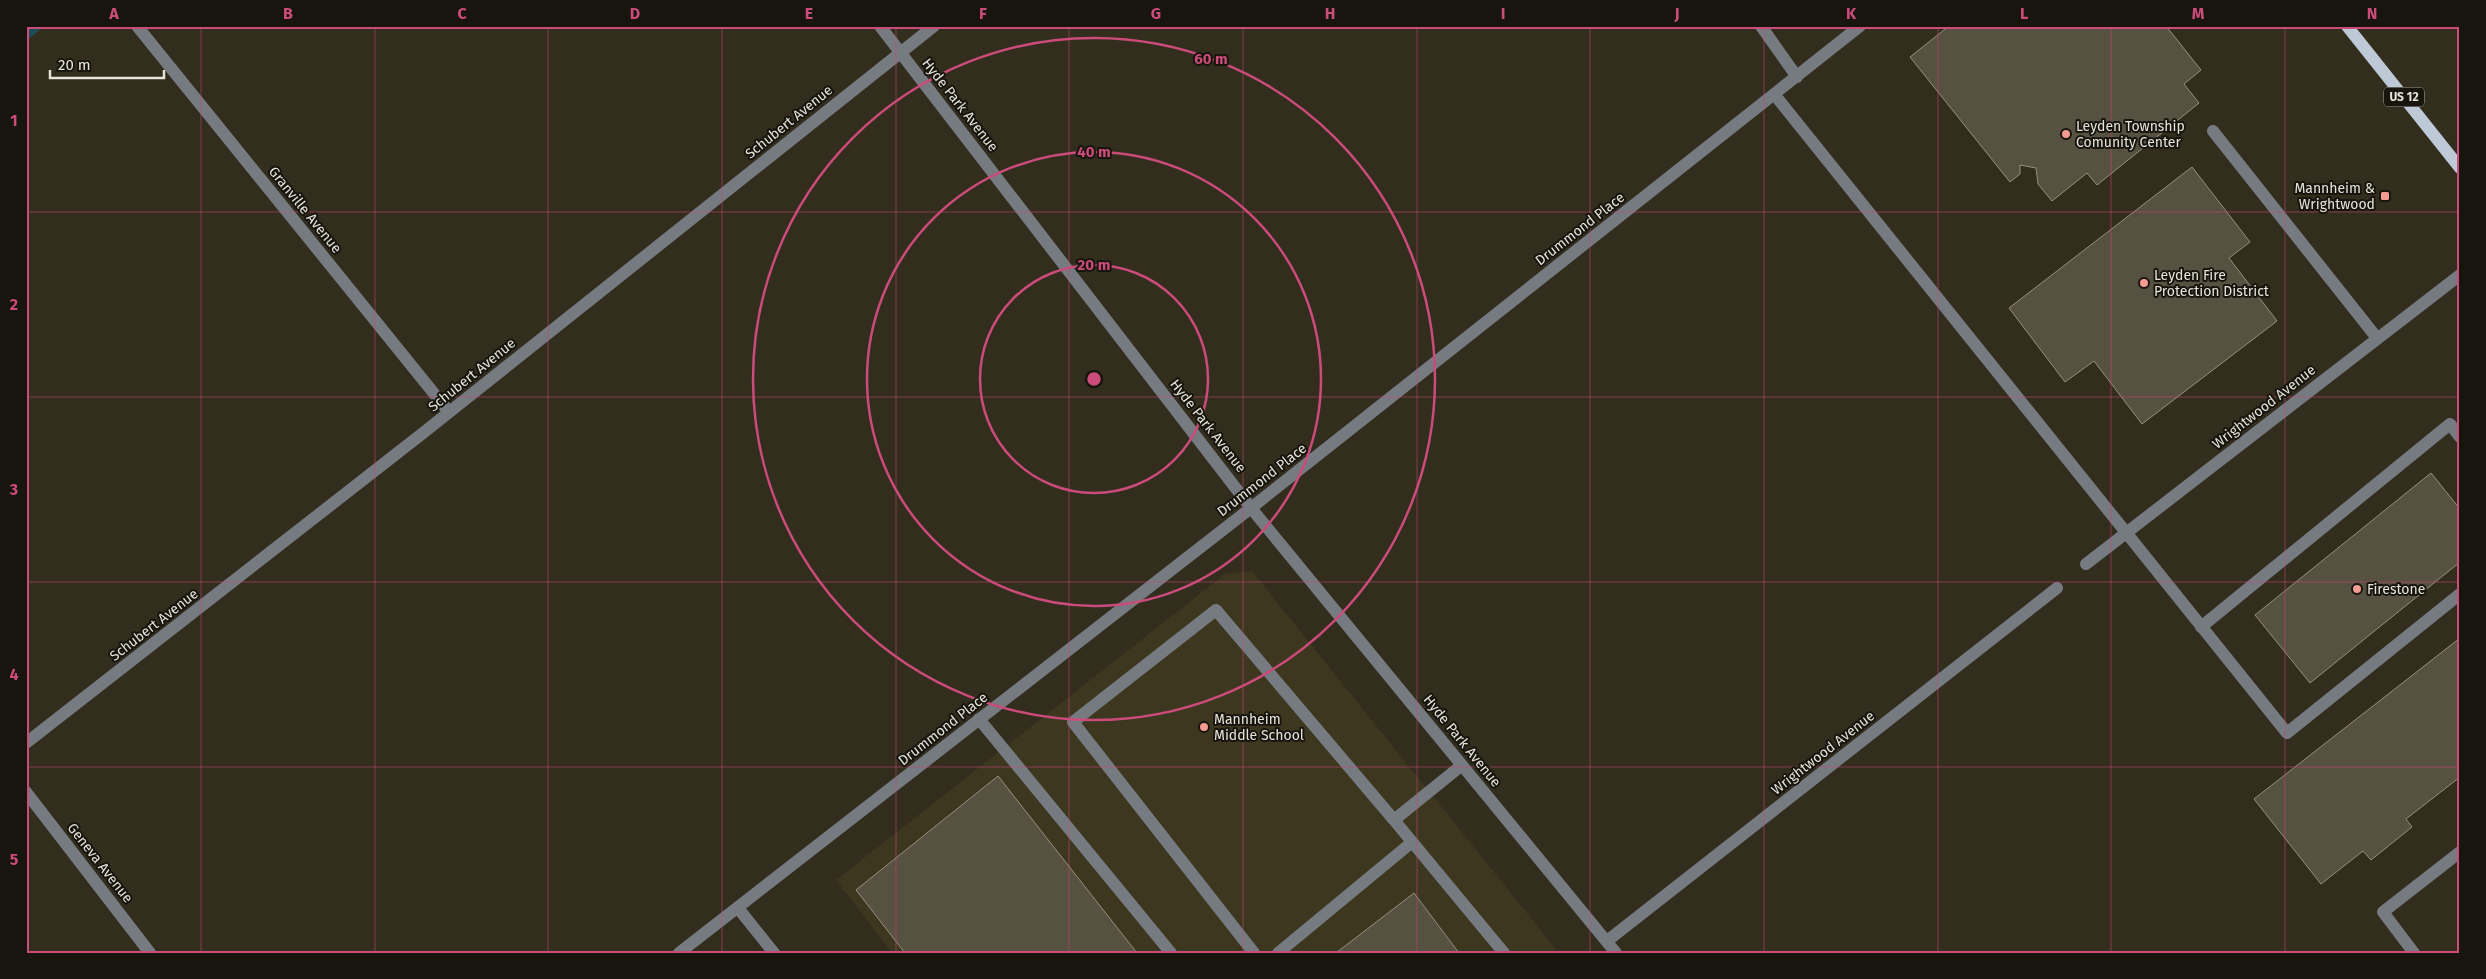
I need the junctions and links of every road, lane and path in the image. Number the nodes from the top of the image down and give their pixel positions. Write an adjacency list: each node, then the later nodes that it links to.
1 (137, 26): 14 (street, Granville Avenue)
2 (880, 26): 7 (street, Hyde Park Avenue)
3 (934, 26): 7 (street, Schubert Avenue)
4 (1761, 26): 8 (street)
5 (1860, 26): 8 (street, Drummond Place)
6 (2347, 26): 11 (main road, US 12)
7 (901, 52): 14 (street, Schubert Avenue); 17 (street, Hyde Park Avenue)
8 (1796, 76): 9 (street, Drummond Place)
9 (1774, 94): 17 (street, Drummond Place); 18 (street)
10 (2214, 131): 13 (street)
11 (2460, 168)
12 (2460, 274): 13 (street, Wrightwood Avenue)
13 (2377, 338): 18 (street, Wrightwood Avenue)
14 (449, 412): 24 (street, Schubert Avenue)
15 (2455, 421): 16 (street); 22 (street)
16 (2460, 437)
17 (1252, 508): 23 (street, Drummond Place); 25 (street, Hyde Park Avenue)
18 (2125, 532): 19 (street, Wrightwood Avenue); 22 (street)
19 (2086, 564)
20 (2056, 588): 31 (street, Wrightwood Avenue)
21 (2460, 594): 22 (street)
22 (2201, 627)
23 (979, 719): 30 (street, Drummond Place); 35 (street)
24 (26, 743)
25 (1462, 765): 27 (street); 31 (street, Hyde Park Avenue)
26 (26, 792): 32 (street, Geneva Avenue)
27 (1394, 820): 28 (street); 36 (street)
28 (1412, 843): 37 (street); 38 (street)
29 (2460, 852): 40 (street)
30 (738, 908): 33 (street, Drummond Place); 34 (street)
31 (1607, 941): 39 (street, Hyde Park Avenue)
32 (150, 953)
33 (679, 953)
34 (774, 953)
35 (1171, 953)
36 (1254, 953)
37 (1278, 953)
38 (1504, 953)
39 (1616, 953)
40 (2414, 953)

